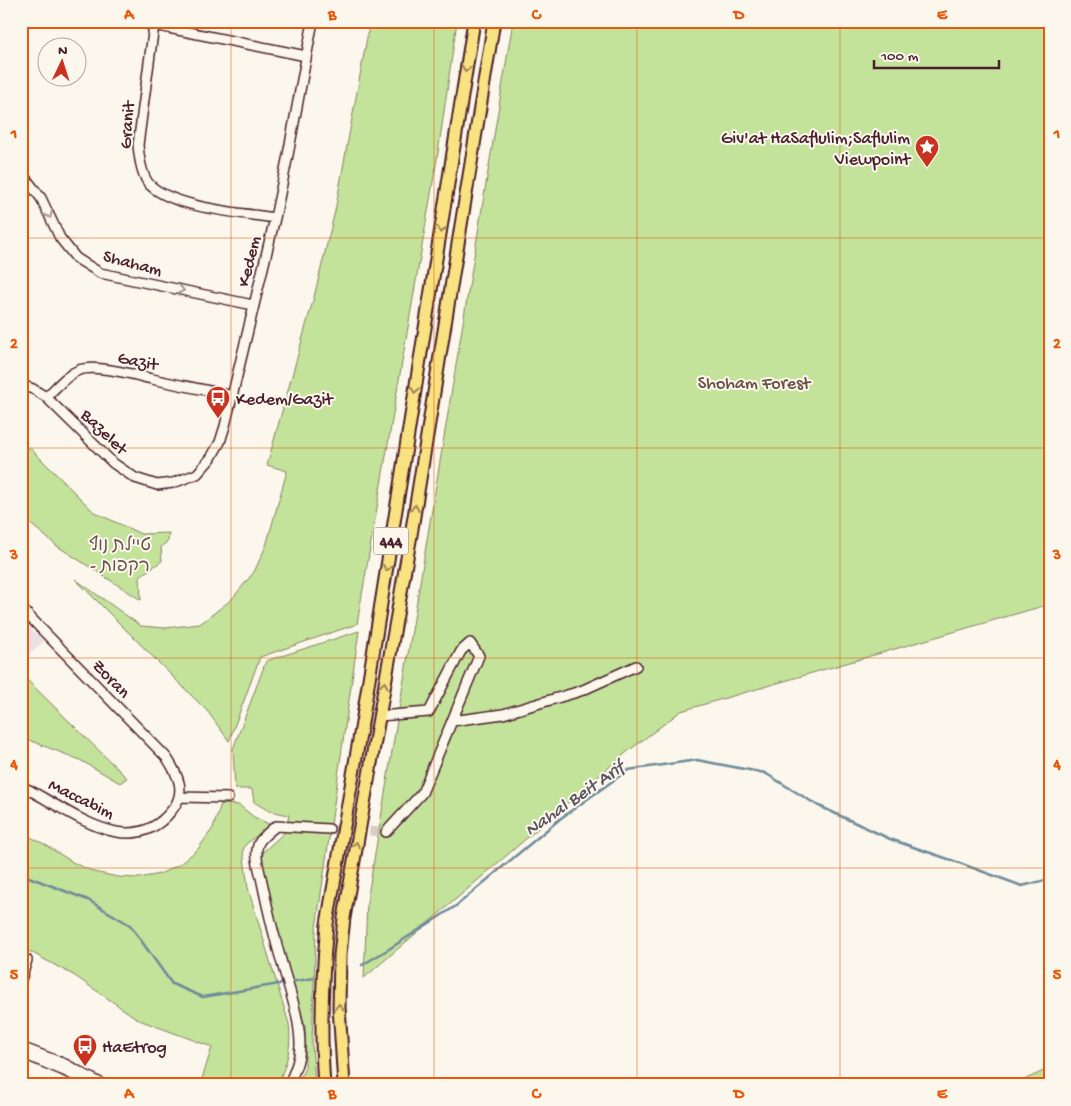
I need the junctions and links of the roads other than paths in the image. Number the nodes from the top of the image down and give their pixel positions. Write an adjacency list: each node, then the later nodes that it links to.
1 (134, 21): 5 (street)
2 (312, 21): 6 (street, Kedem)
3 (474, 21): 30 (main road, 444, one-way to 30)
4 (494, 21): 16 (main road, 444, one-way to 4)
5 (154, 25): 6 (street); 8 (street, Granit)
6 (306, 56): 8 (street, Kedem)
7 (21, 176): 9 (street, Shaham, one-way to 9)
8 (275, 218): 9 (street, Kedem)
9 (253, 306): 11 (street, Kedem)
10 (21, 385): 12 (street, Bazelet)
11 (232, 396): 12 (street, Gazit); 13 (street, Kedem)
12 (46, 397): 13 (street, Bazelet)
13 (173, 483)
14 (21, 608): 19 (street, Zoran)
15 (636, 666): 17 (street)
16 (379, 716): 17 (street); 31 (main road, 444, one-way to 16)
17 (452, 720): 22 (street)
18 (21, 786): 19 (street, Maccabim)
19 (180, 797): 20 (street)
20 (228, 798)
21 (329, 828): 29 (street)
22 (386, 832)
23 (27, 960): 24 (street)
24 (21, 980)
25 (21, 1047): 28 (street)
26 (21, 1053): 27 (street)
27 (92, 1085)
28 (104, 1085)
29 (288, 1085)
30 (324, 1085)
31 (344, 1085)

